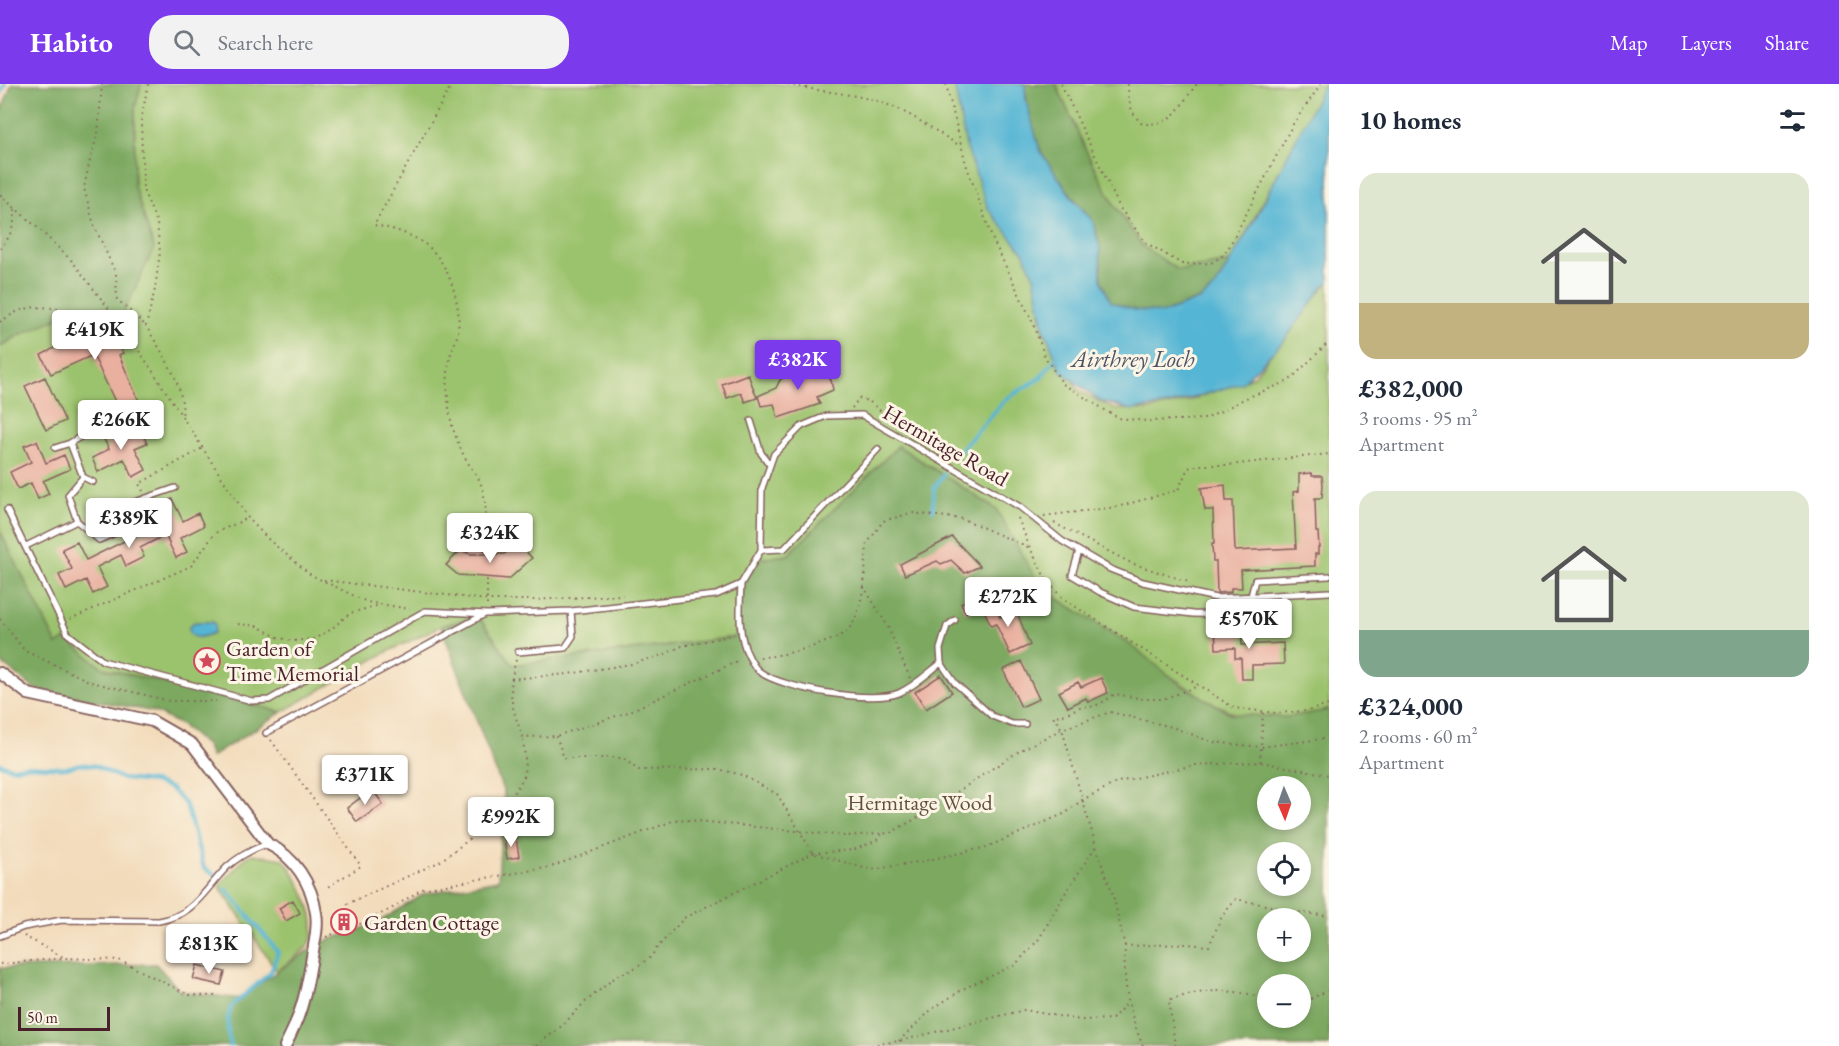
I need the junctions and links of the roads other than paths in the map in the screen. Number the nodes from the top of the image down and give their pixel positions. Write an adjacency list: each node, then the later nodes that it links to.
1 (752, 421): 6 (lane)
2 (85, 434): 3 (lane)
3 (70, 443): 4 (lane); 7 (lane)
4 (55, 448)
5 (878, 449): 15 (lane)
6 (770, 465): 15 (lane, Hermitage Road); 16 (lane, Hermitage Road)
7 (83, 477): 8 (lane); 13 (lane)
8 (93, 482)
9 (175, 488): 10 (lane)
10 (146, 498): 11 (lane); 13 (lane)
11 (132, 503)
12 (7, 510): 14 (lane)
13 (77, 521): 14 (lane)
14 (26, 546): 23 (lane)
15 (761, 550): 18 (lane, Hermitage Road)
16 (1079, 551): 20 (lane); 21 (lane, Hermitage Road)
17 (1329, 576): 21 (lane)
18 (741, 584): 22 (lane); 26 (lane)
19 (1329, 592): 20 (lane, Hermitage Road)
20 (1283, 595): 21 (lane, Hermitage Road)
21 (1251, 596)
22 (571, 611): 23 (lane); 25 (lane)
23 (487, 614): 29 (lane)
24 (955, 620): 26 (lane)
25 (519, 652)
26 (941, 663): 28 (lane)
27 (0, 673): 30 (street)
28 (1025, 724)
29 (266, 733)
30 (268, 844): 31 (lane); 32 (street)
31 (0, 936)
32 (285, 1046)

